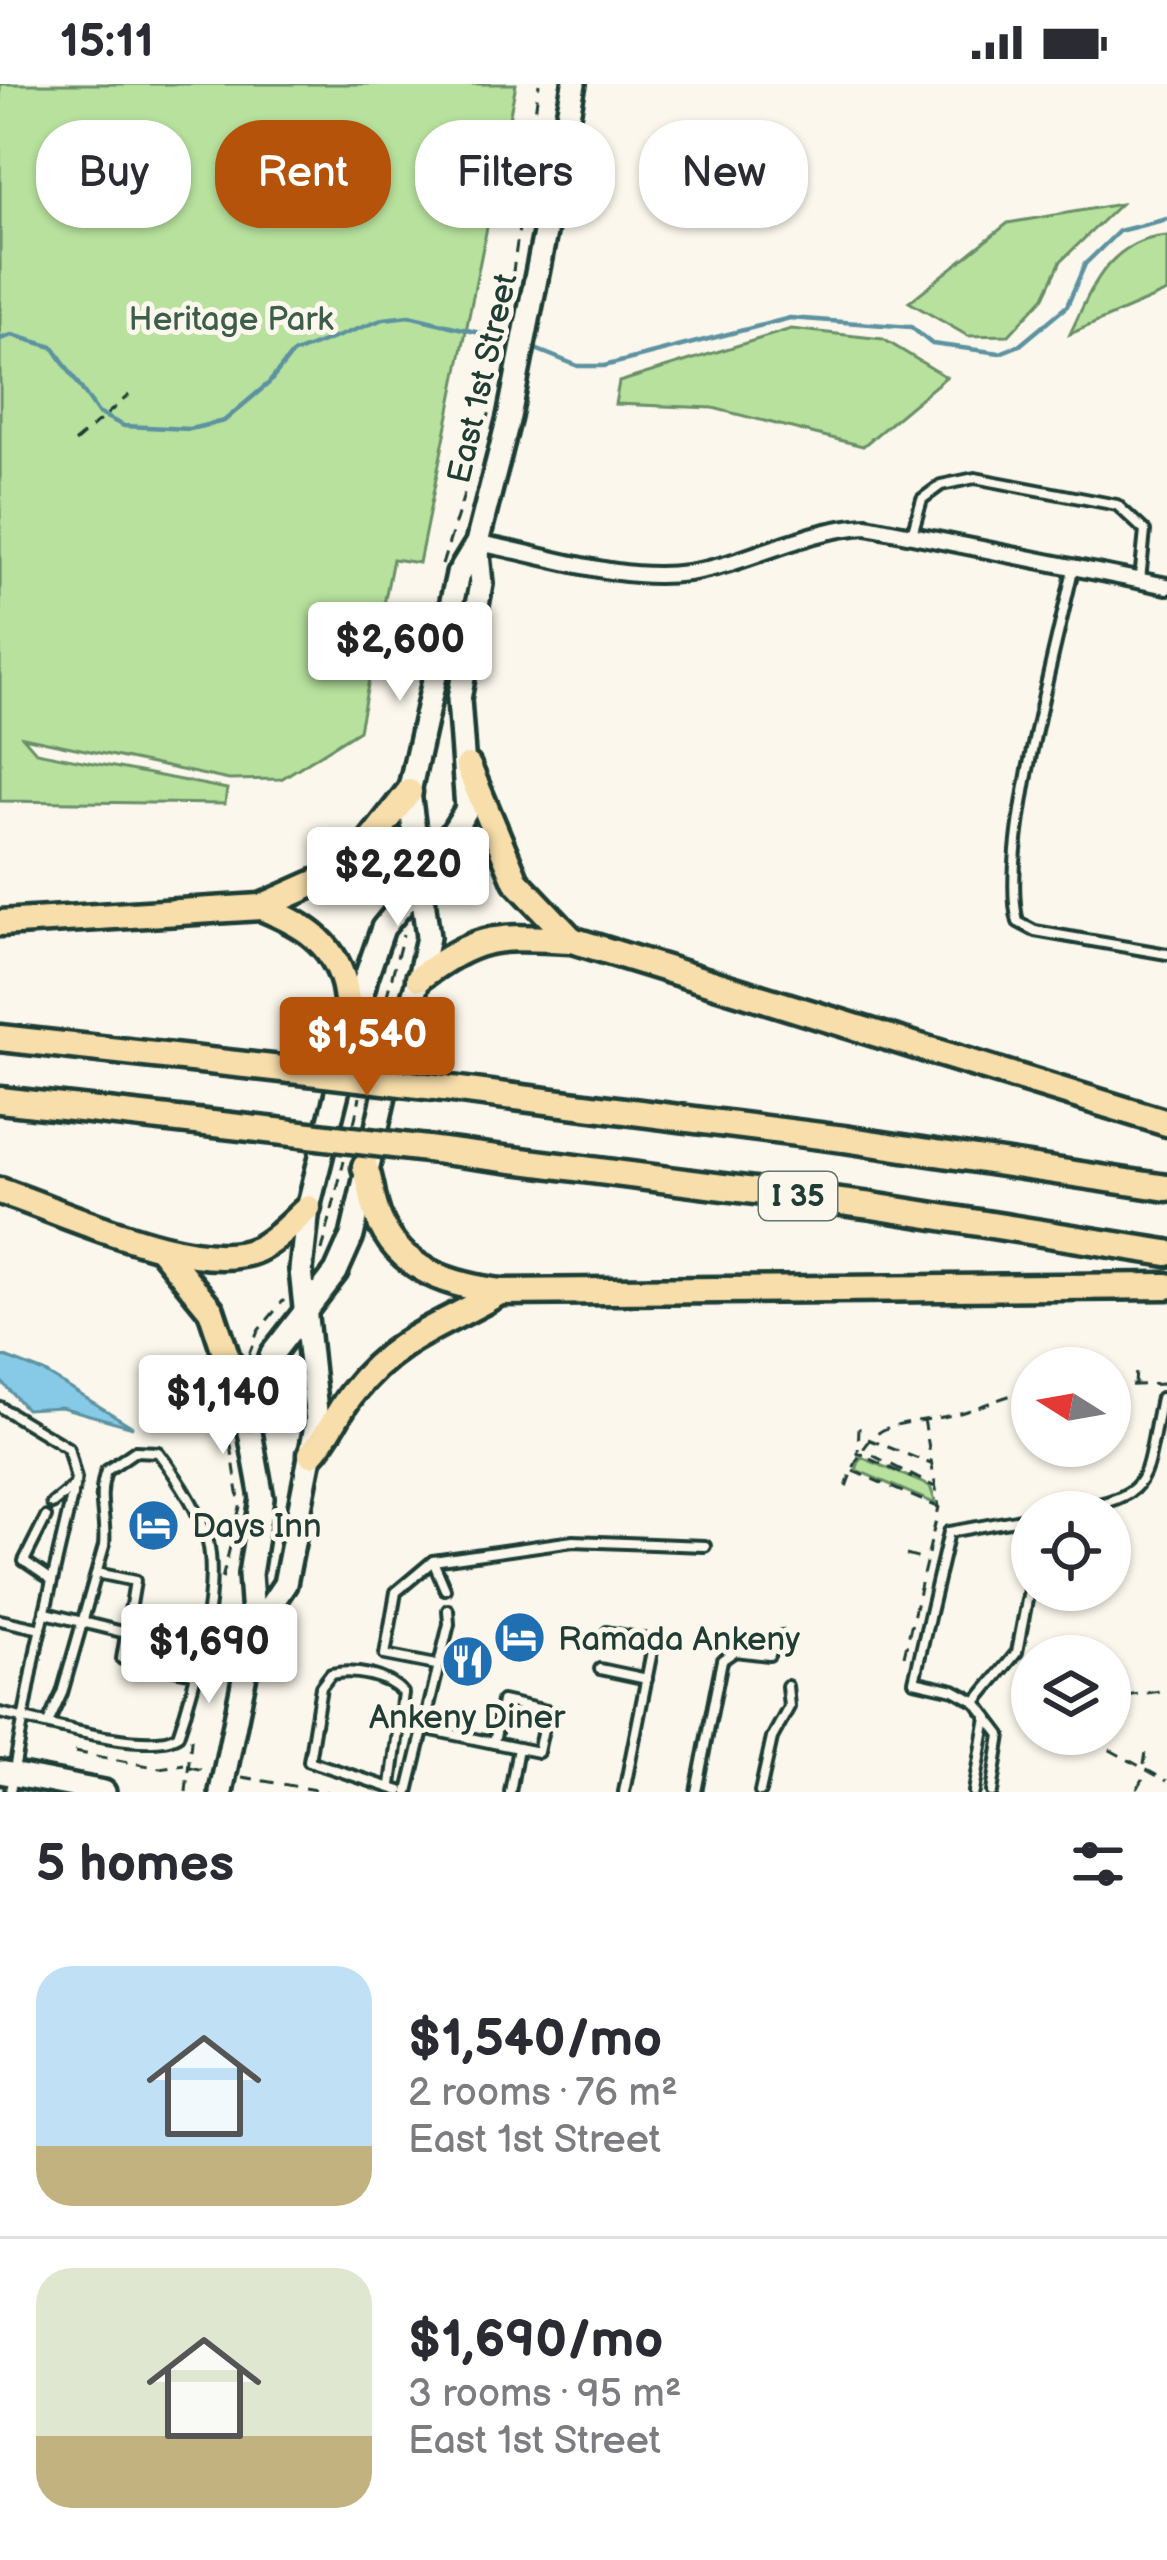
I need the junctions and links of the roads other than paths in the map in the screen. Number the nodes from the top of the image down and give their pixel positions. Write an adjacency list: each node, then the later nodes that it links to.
1 (574, 84): 3 (main road, East 1st Street)
2 (912, 535): 3 (street); 4 (street); 5 (lane)
3 (477, 544): 7 (main road, East 1st Street); 8 (main road, East 1st Street)
4 (1073, 568): 5 (street); 13 (lane)
5 (1139, 580): 6 (street)
6 (1167, 586)
7 (468, 766): 9 (main road, East 1st Street); 12 (highway)
8 (409, 791): 9 (main road, East 1st Street); 10 (highway)
9 (421, 882): 14 (main road, East 1st Street); 16 (main road, East 1st Street)
10 (261, 908): 11 (highway); 16 (highway)
11 (0, 923)
12 (572, 940): 14 (highway); 18 (highway)
13 (1167, 954)
14 (419, 978): 19 (main road, East 1st Street)
15 (0, 1038): 20 (highway, I 35, bridge)
16 (354, 1040): 22 (main road, East 1st Street)
17 (0, 1100): 24 (highway, I 35, bridge)
18 (1167, 1123)
19 (365, 1167): 26 (highway); 27 (main road, East 1st Street)
20 (1167, 1188)
21 (0, 1191): 23 (highway)
22 (308, 1208): 23 (highway); 27 (main road, East 1st Street)
23 (162, 1250): 30 (highway)
24 (1167, 1253)
25 (1167, 1286): 26 (highway)
26 (500, 1292): 31 (highway)
27 (304, 1314): 30 (main road, East 1st Street); 31 (main road, East 1st Street)
28 (1161, 1398): 33 (lane)
29 (0, 1407): 32 (lane)
30 (248, 1421): 48 (main road, East 1st Street)
31 (310, 1454): 48 (main road, East 1st Street)
32 (74, 1485): 34 (lane); 40 (lane)
33 (1131, 1496)
34 (52, 1504)
35 (46, 1517): 40 (lane)
36 (1011, 1521): 57 (lane)
37 (705, 1546): 38 (lane)
38 (433, 1561): 41 (lane); 52 (lane)
39 (97, 1574): 46 (lane); 50 (lane); 54 (lane)
40 (52, 1580): 44 (lane)
41 (445, 1589)
42 (448, 1610): 52 (lane)
43 (1025, 1611): 57 (lane)
44 (46, 1613): 46 (lane); 47 (lane)
45 (0, 1620): 47 (lane)
46 (80, 1622): 50 (lane); 61 (lane)
47 (41, 1629): 60 (lane)
48 (254, 1630): 66 (main road, East 1st Street)
49 (607, 1632): 55 (lane)
50 (126, 1634): 54 (lane)
51 (781, 1636): 71 (lane)
52 (436, 1665): 62 (lane)
53 (600, 1669): 55 (lane)
54 (194, 1673): 61 (lane)
55 (647, 1679): 70 (lane)
56 (787, 1686): 72 (lane)
57 (976, 1702): 59 (lane)
58 (0, 1713): 60 (lane)
59 (987, 1715): 73 (lane); 74 (lane)
60 (24, 1718): 61 (lane); 65 (lane)
61 (48, 1723)
62 (422, 1728): 63 (lane); 67 (lane)
63 (494, 1743): 64 (lane); 64 (lane)
64 (518, 1748): 69 (lane)
65 (8, 1779): 68 (main road)
66 (222, 1783)
67 (401, 1790): 67 (lane)
68 (104, 1792)
69 (511, 1792)
70 (624, 1792)
71 (696, 1792)
72 (760, 1792)
73 (974, 1792)
74 (992, 1792)

